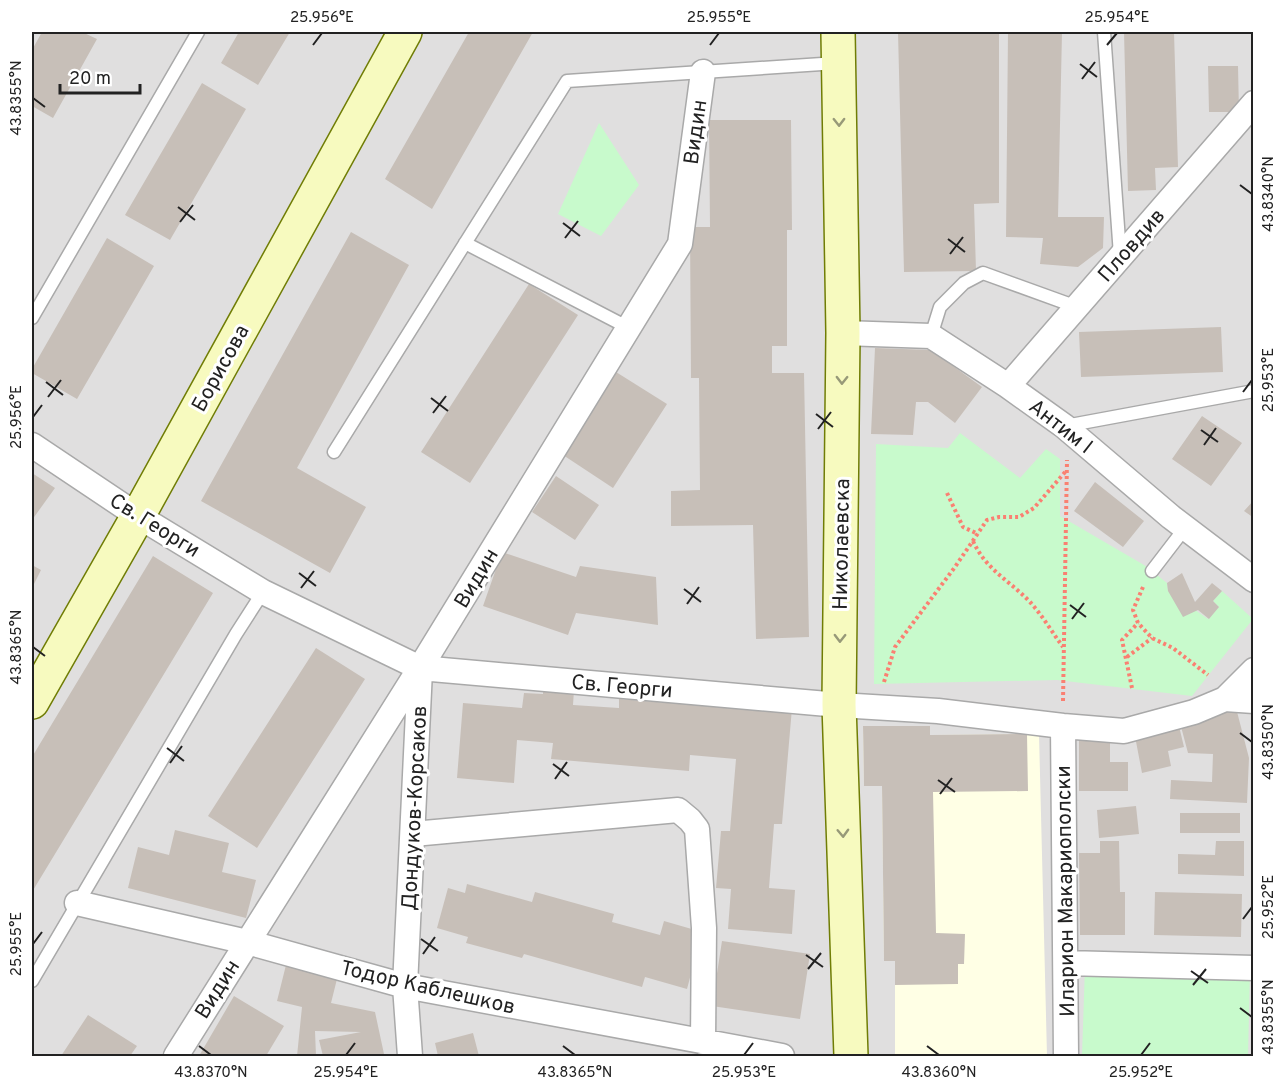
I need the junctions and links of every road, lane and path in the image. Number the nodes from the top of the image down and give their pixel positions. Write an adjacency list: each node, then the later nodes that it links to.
1 (198, 32): 10 (lane)
2 (405, 32): 21 (main road, Борисова)
3 (1104, 32): 8 (lane)
4 (838, 47): 5 (lane); 12 (main road, Николаевска, one-way to 12)
5 (704, 72): 7 (lane); 11 (street, Видин)
6 (1254, 104): 8 (street, Пловдив)
7 (465, 243): 11 (lane); 18 (lane)
8 (1120, 256): 9 (street, Пловдив)
9 (1077, 307): 13 (lane); 14 (street, Пловдив)
10 (32, 318)
11 (629, 328): 32 (street, Видин)
12 (843, 333): 13 (street); 39 (main road, Николаевска, one-way to 39)
13 (931, 336): 14 (street, Антим I)
14 (1008, 387): 16 (street, Антим I)
15 (1254, 391): 16 (lane)
16 (1064, 426): 19 (path); 22 (street, Антим I)
17 (32, 445): 21 (street, Св. Георги)
18 (334, 452)
19 (1066, 471): 23 (path); 30 (path)
20 (947, 494): 23 (path)
21 (138, 516): 27 (street, Св. Георги); 38 (main road, Борисова)
22 (1185, 528): 25 (lane); 26 (street, Антим I)
23 (978, 534): 24 (path)
24 (973, 541): 30 (path); 40 (path)
25 (1152, 571): 28 (path)
26 (1254, 580)
27 (262, 592): 32 (street, Св. Георги); 43 (lane)
28 (1138, 623): 29 (path); 31 (path)
29 (1152, 638): 31 (path); 34 (path)
30 (1064, 648): 41 (path)
31 (1127, 657): 35 (path)
32 (420, 668): 39 (street, Св. Георги); 42 (street, Дондуков-Корсаков); 44 (street, Видин)
33 (1254, 670): 36 (street, Св. Георги)
34 (1208, 675)
35 (1132, 688)
36 (1225, 699): 37 (street); 41 (street, Св. Георги)
37 (1254, 700)
38 (32, 702)
39 (839, 705): 40 (street, Св. Георги); 53 (main road, Николаевска, one-way to 53)
40 (876, 708): 41 (street, Св. Георги)
41 (1063, 726): 45 (street, Иларион Макариополски)
42 (412, 834): 48 (street, Дондуков-Корсаков); 49 (street)
43 (77, 903): 44 (street, Тодор Каблешков); 47 (lane)
44 (247, 942): 48 (street, Тодор Каблешков); 50 (street, Видин)
45 (1066, 963): 46 (street); 54 (street, Иларион Макариополски)
46 (1254, 968)
47 (32, 981)
48 (405, 986): 49 (street, Тодор Каблешков); 51 (street, Дондуков-Корсаков)
49 (703, 1042): 52 (street, Тодор Каблешков)
50 (176, 1056)
51 (410, 1056)
52 (782, 1056)
53 (851, 1056)
54 (1066, 1056)

